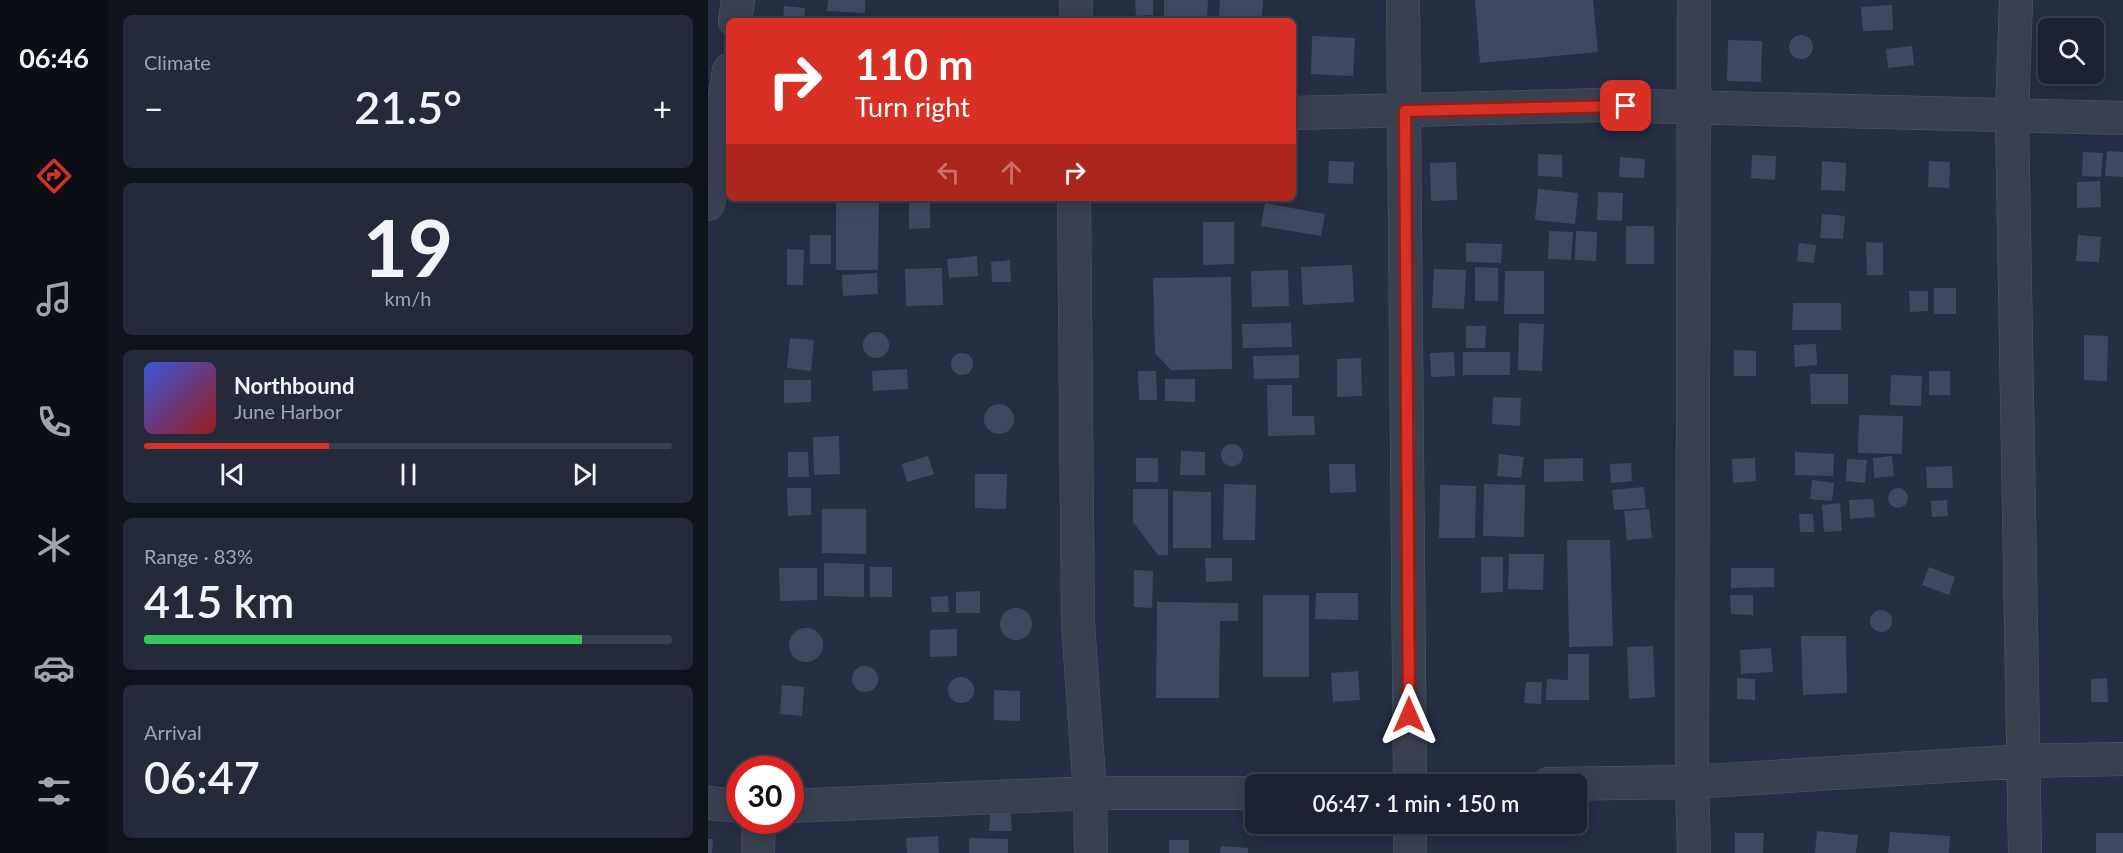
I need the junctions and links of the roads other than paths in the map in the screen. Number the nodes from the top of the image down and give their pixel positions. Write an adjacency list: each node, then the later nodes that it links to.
1 (738, 0): 6 (street)
2 (1076, 0): 7 (street)
3 (1403, 0): 10 (street)
4 (1694, 0): 9 (street)
5 (2016, 0): 12 (street)
6 (735, 18)
7 (1076, 18)
8 (726, 89): 14 (street)
9 (1693, 107): 10 (street); 12 (street); 20 (street)
10 (1405, 111): 11 (street); 19 (street)
11 (1296, 113)
12 (2012, 116): 13 (street); 18 (street)
13 (2123, 118)
14 (719, 132): 16 (street)
15 (1074, 201): 22 (street)
16 (708, 204)
17 (2123, 759): 18 (street)
18 (2024, 761): 20 (street); 33 (street)
19 (1410, 774)
20 (1692, 782): 21 (street); 32 (street)
21 (1587, 783)
22 (1090, 793): 23 (street); 26 (street); 30 (street)
23 (1245, 793)
24 (708, 803): 25 (street)
25 (726, 805)
26 (804, 805)
27 (759, 834): 29 (street)
28 (1410, 834): 31 (street)
29 (758, 853)
30 (1091, 853)
31 (1410, 853)
32 (1694, 853)
33 (2025, 853)

